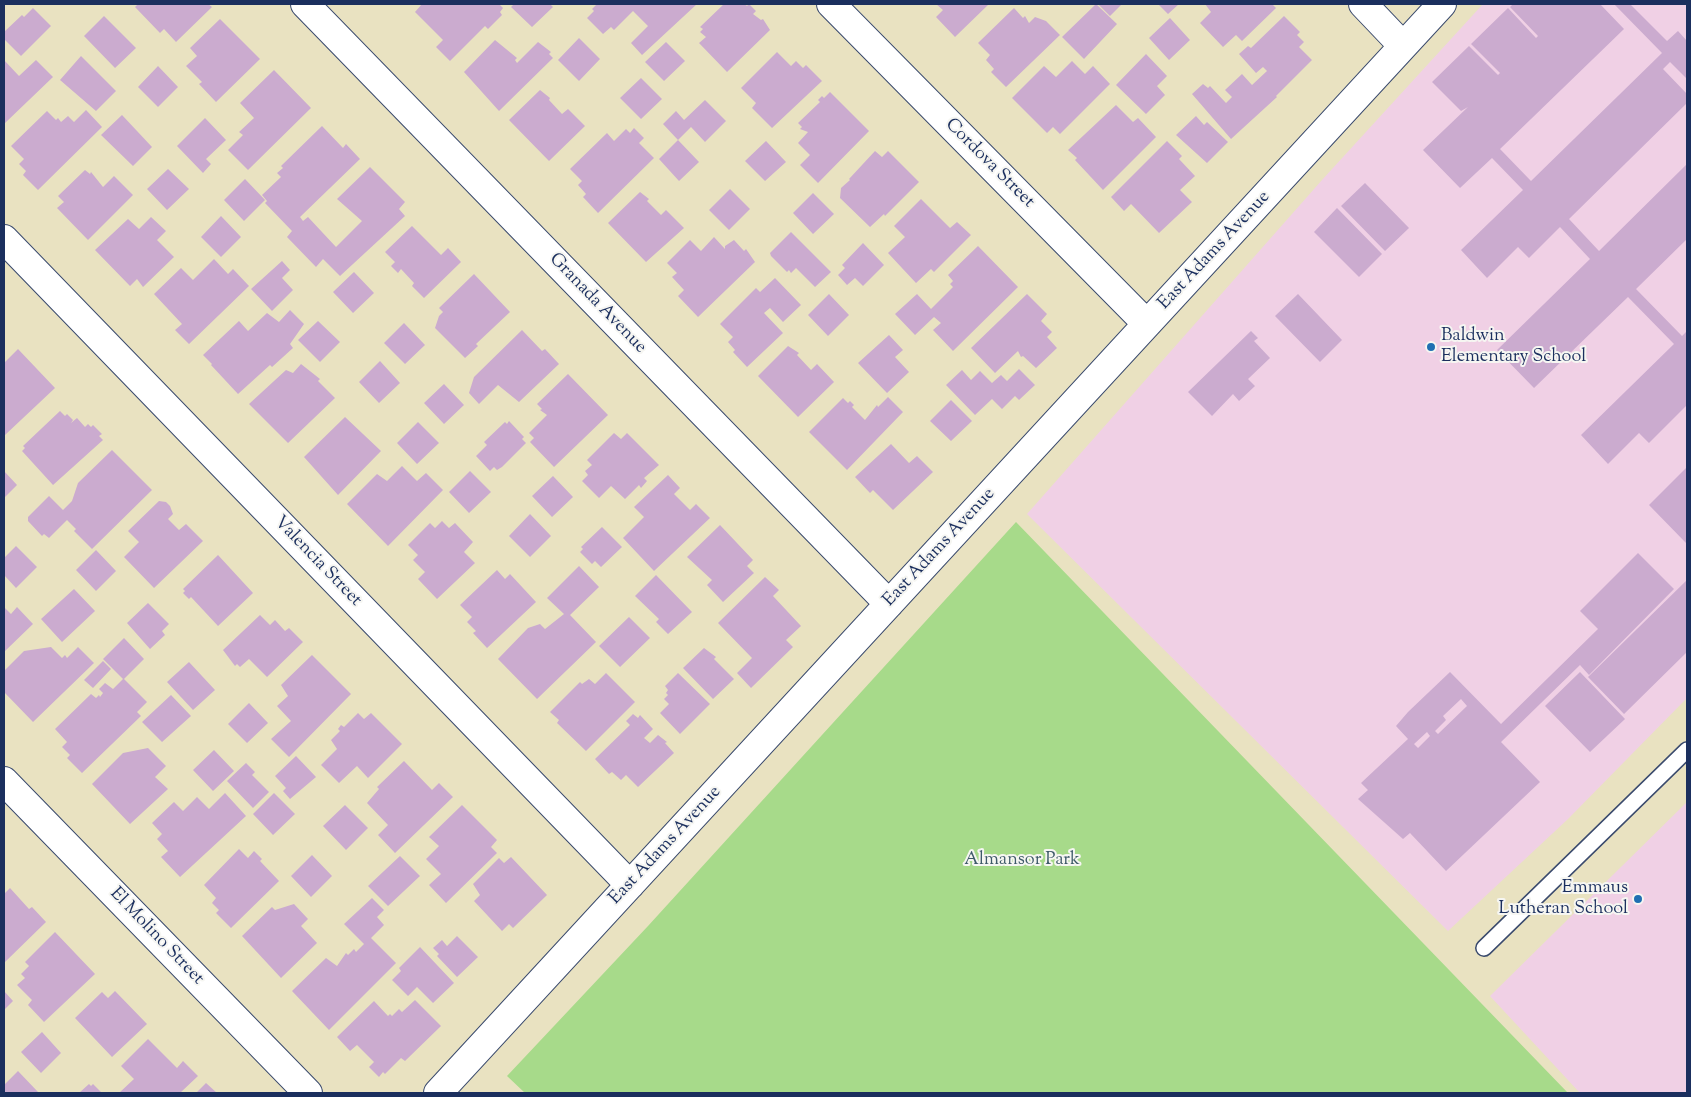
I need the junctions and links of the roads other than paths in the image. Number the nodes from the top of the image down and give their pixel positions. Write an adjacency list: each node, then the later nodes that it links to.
1 (305, 4): 8 (street, Granada Avenue)
2 (831, 4): 7 (street, Cordova Street)
3 (1363, 4): 5 (street)
4 (1442, 4): 5 (street, East Adams Avenue)
5 (1403, 46): 7 (street, East Adams Avenue)
6 (4, 239): 11 (street, Valencia Street)
7 (1147, 324): 8 (street, East Adams Avenue)
8 (889, 604): 11 (street, East Adams Avenue)
9 (1687, 750): 12 (lane)
10 (4, 781): 13 (street, El Molino Street)
11 (630, 885): 14 (street, East Adams Avenue)
12 (1484, 948)
13 (308, 1093)
14 (438, 1093)

